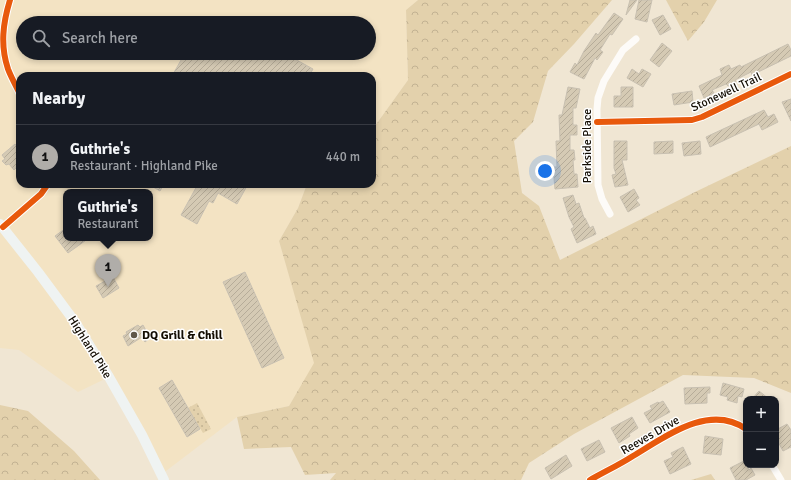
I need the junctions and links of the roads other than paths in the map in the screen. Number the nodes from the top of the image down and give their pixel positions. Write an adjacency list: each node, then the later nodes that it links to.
1 (10, 0): 4 (street)
2 (636, 39): 5 (street, Parkside Place)
3 (791, 74): 5 (street, Stonewell Trail)
4 (16, 86)
5 (597, 122): 7 (street, Parkside Place)
6 (45, 188): 8 (street)
7 (610, 214)
8 (1, 225): 11 (main road, Highland Pike)
9 (743, 426): 12 (street, Reeves Drive)
10 (774, 468): 13 (street)
11 (164, 480)
12 (590, 480)
13 (780, 480)

